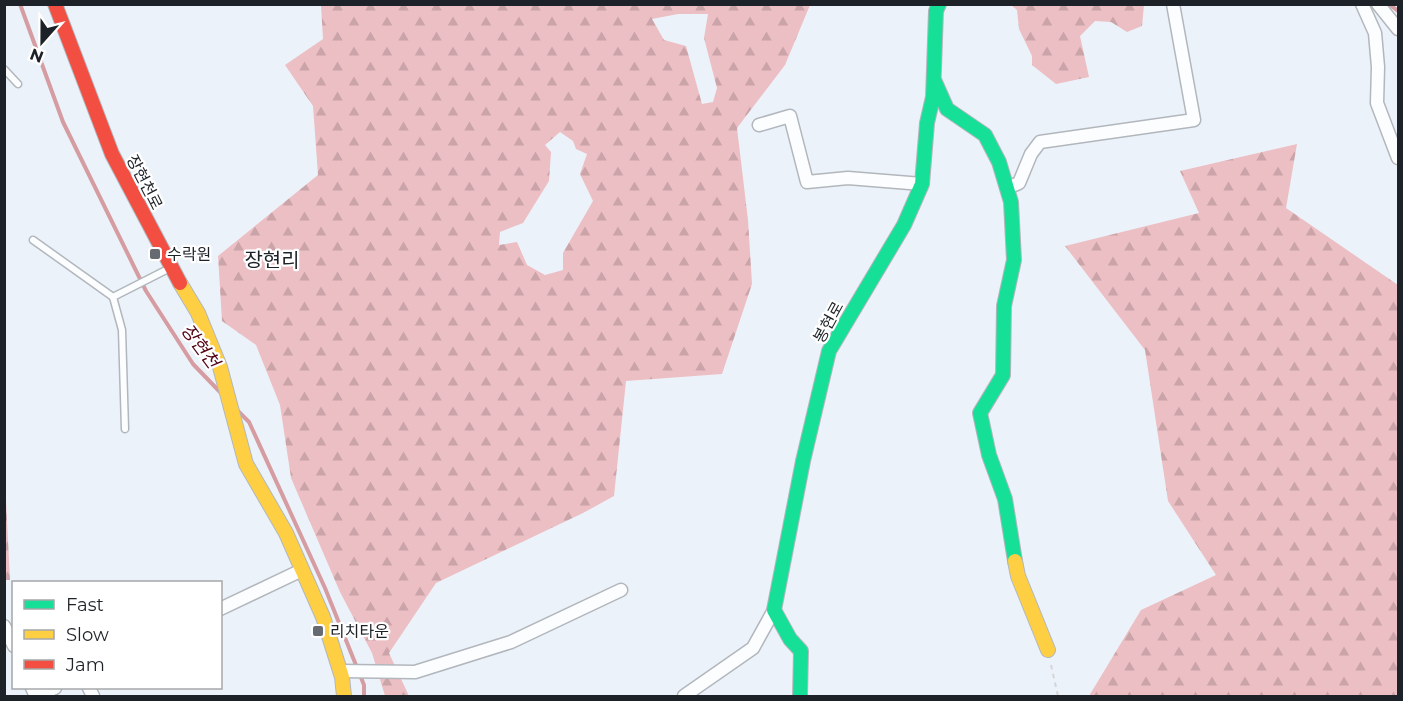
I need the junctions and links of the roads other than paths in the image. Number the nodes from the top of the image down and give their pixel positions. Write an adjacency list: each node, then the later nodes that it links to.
1 (55, 4): 15 (street, 장현천로)
2 (939, 4): 8 (street, 봉현로)
3 (1173, 4): 13 (street)
4 (1362, 4): 11 (street)
5 (1378, 4): 6 (street)
6 (1398, 29)
7 (4, 69): 9 (lane)
8 (933, 75): 12 (street, 봉현로); 13 (street)
9 (18, 84)
10 (759, 125): 12 (street)
11 (1398, 158)
12 (922, 184): 21 (street, 봉현로)
13 (1007, 188): 24 (street)
14 (33, 240): 16 (lane)
15 (171, 267): 16 (lane); 18 (street, 장현천로)
16 (113, 297): 17 (lane)
17 (125, 429)
18 (302, 570): 20 (street); 25 (street, 장현천로)
19 (621, 591): 25 (street)
20 (222, 608)
21 (774, 610): 29 (street); 30 (street)
22 (4, 626): 23 (street)
23 (12, 642)
24 (1047, 650)
25 (345, 671): 28 (street, 장현천로)
26 (33, 689): 27 (street)
27 (52, 689)
28 (344, 696)
29 (684, 696)
30 (800, 696)

